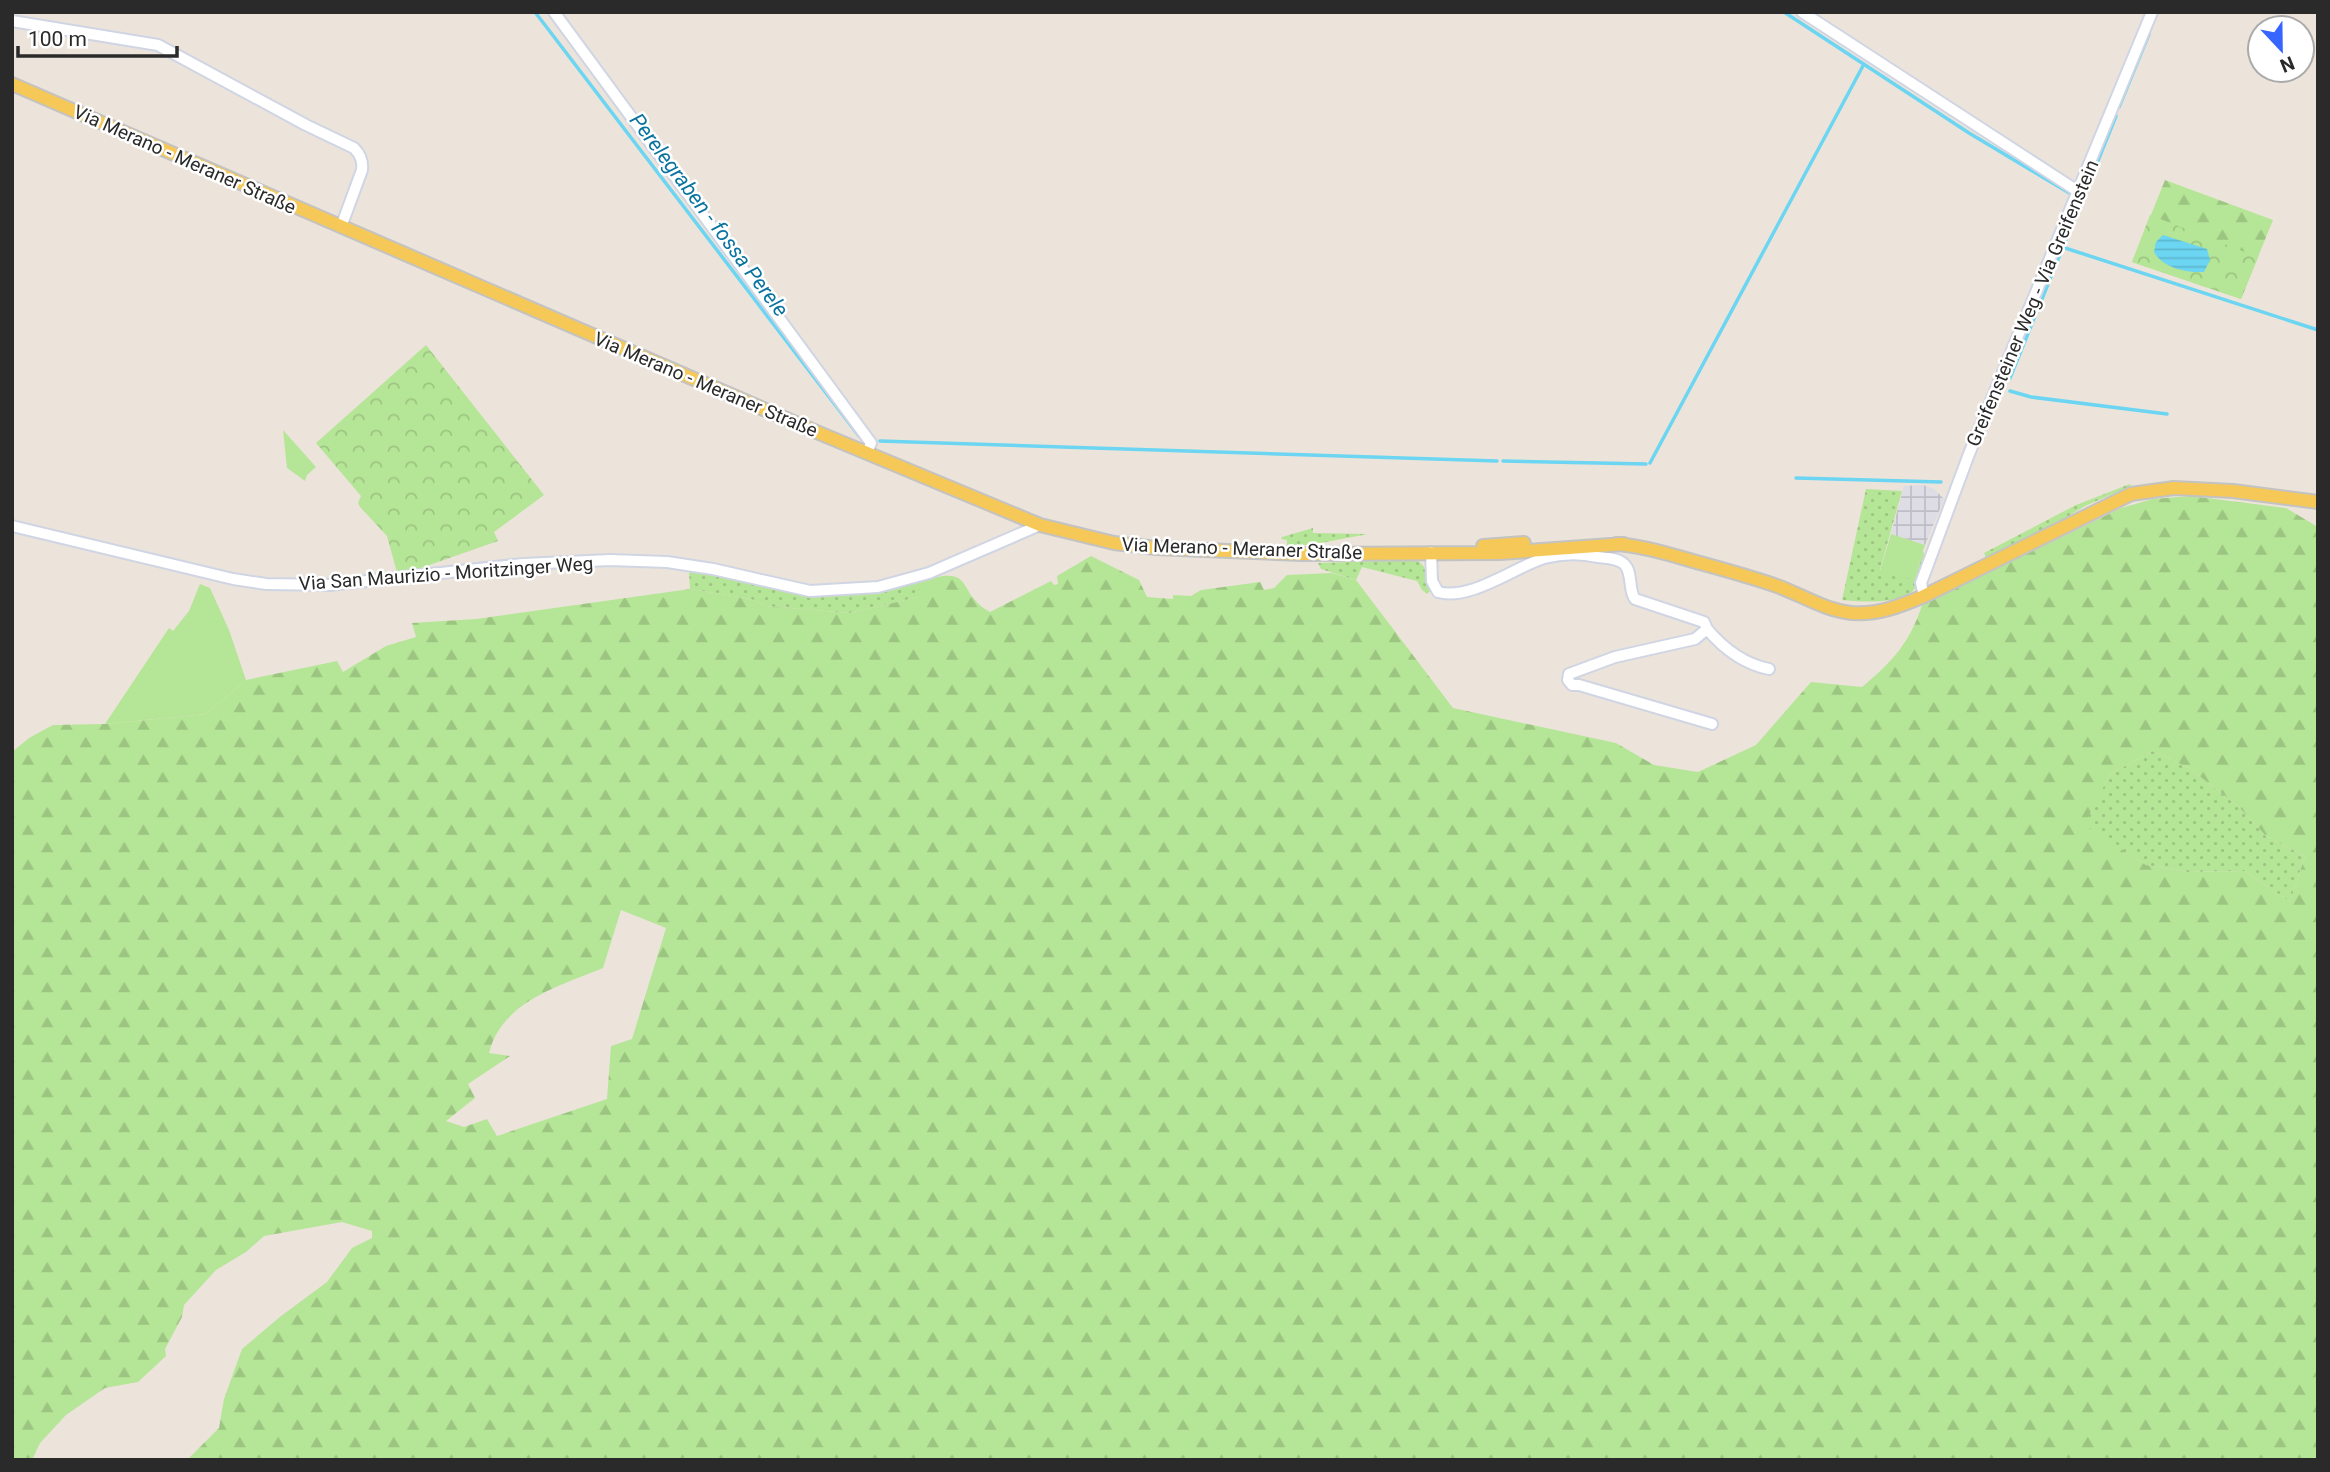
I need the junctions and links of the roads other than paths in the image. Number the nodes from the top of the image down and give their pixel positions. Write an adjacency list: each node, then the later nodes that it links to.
1 (554, 12): 8 (street)
2 (1802, 12): 6 (street)
3 (2152, 12): 6 (street, Greifensteiner Weg - Via Greifenstein)
4 (12, 21): 7 (street)
5 (12, 84): 7 (main road, Via Merano - Meraner Straße)
6 (2079, 192): 13 (street, Greifensteiner Weg - Via Greifenstein)
7 (341, 227): 8 (main road, Via Merano - Meraner Straße)
8 (867, 453): 10 (main road, Via Merano - Meraner Straße)
9 (2318, 502): 13 (main road, Via Merano - Meraner Straße)
10 (1040, 525): 11 (street, Via San Maurizio - Moritzinger Weg); 12 (main road, Via Merano - Meraner Straße)
11 (12, 526)
12 (1431, 552): 13 (main road, Via Merano - Meraner Straße); 14 (street)
13 (1924, 596)
14 (1707, 629): 15 (street); 16 (street)
15 (1769, 669)
16 (1712, 724)

